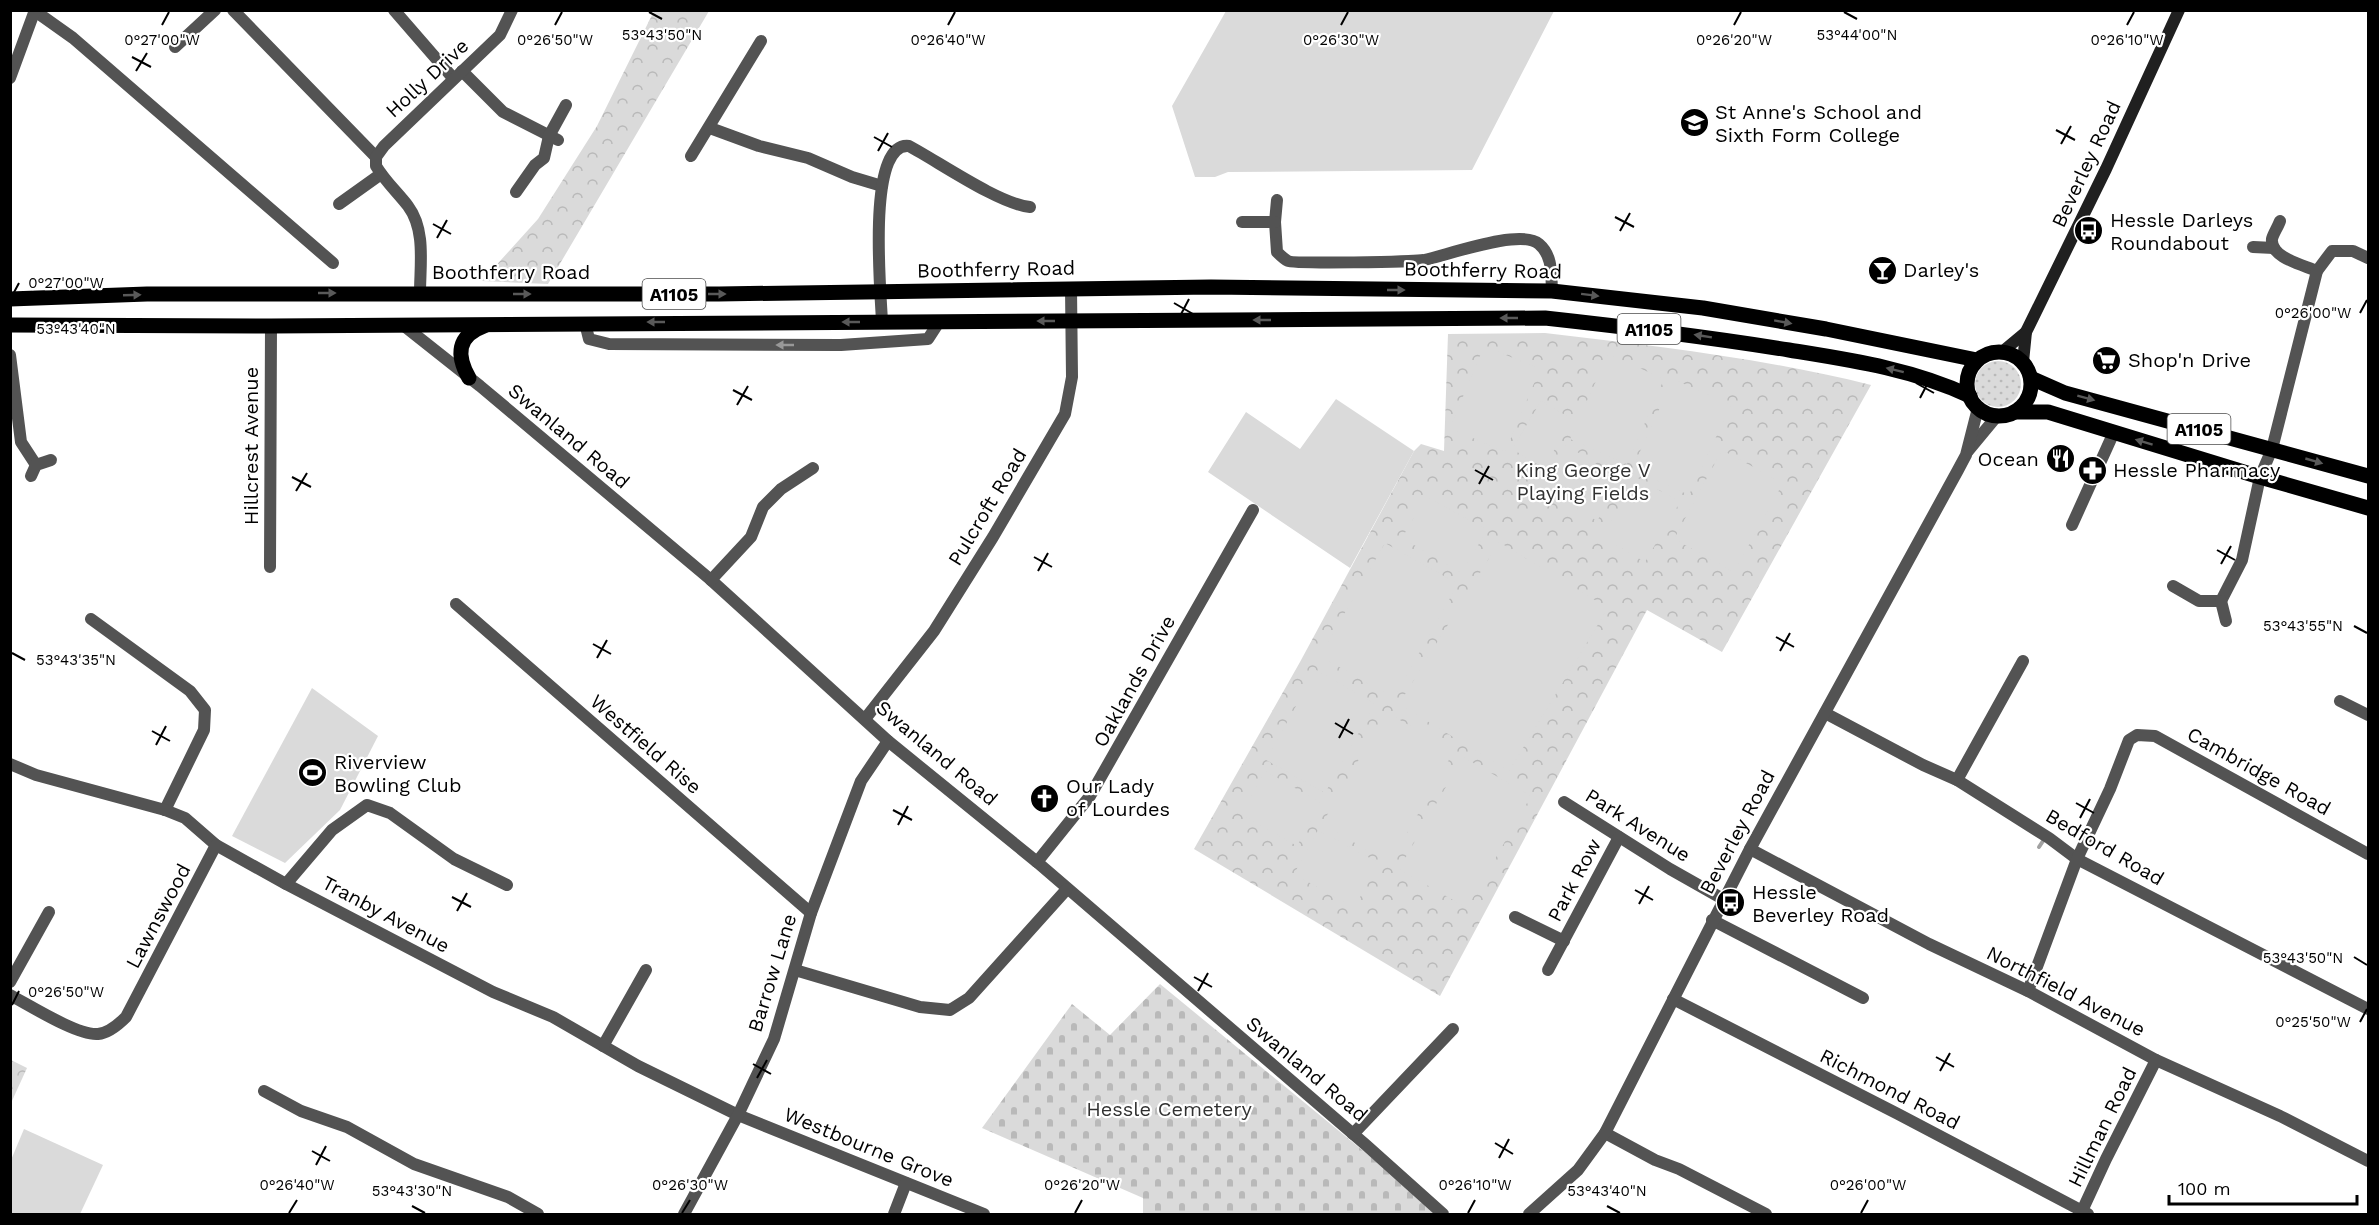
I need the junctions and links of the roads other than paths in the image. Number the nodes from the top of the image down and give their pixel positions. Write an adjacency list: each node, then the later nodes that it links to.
1 (215, 10): 8 (street)
2 (233, 10): 16 (street)
3 (394, 10): 10 (street)
4 (512, 10): 10 (street, Holly Drive)
5 (2179, 10): 44 (main road, Beverley Road)
6 (35, 11): 9 (street); 29 (street)
7 (761, 41): 13 (street)
8 (175, 47)
9 (13, 61): 11 (street)
10 (458, 75): 14 (street); 16 (street, Holly Drive)
11 (10, 78)
12 (566, 105): 14 (street)
13 (710, 128): 15 (street); 18 (street)
14 (553, 138): 19 (street)
15 (692, 156)
16 (376, 157): 17 (street)
17 (381, 174): 21 (street); 34 (street)
18 (882, 186): 22 (street); 32 (street)
19 (516, 192)
20 (1277, 200): 25 (street)
21 (339, 204)
22 (1030, 207)
23 (2280, 221): 27 (street)
24 (1242, 222): 25 (street)
25 (1275, 222): 33 (street)
26 (2253, 248): 27 (street)
27 (2274, 248): 30 (street)
28 (2368, 258): 30 (street)
29 (333, 263)
30 (2317, 271): 55 (street)
31 (1071, 288): 32 (main road, Boothferry Road / A1105); 33 (main road, Boothferry Road / A1105, one-way to 33); 36 (street, Pulcroft Road)
32 (881, 291): 34 (main road, Boothferry Road / A1105, one-way to 32); 38 (street)
33 (1551, 291): 47 (main road, Boothferry Road / A1105, one-way to 47)
34 (420, 293): 35 (main road, Boothferry Road / A1105, one-way to 34)
35 (10, 299)
36 (1072, 321): 39 (main road, A1105, one-way to 39); 51 (main road, A1105, one-way to 36); 75 (street, Pulcroft Road)
37 (585, 322): 38 (main road, A1105, one-way to 37); 39 (street, one-way to 37); 40 (main road, A1105)
38 (882, 322): 39 (main road, A1105)
39 (939, 322)
40 (490, 324): 42 (main road, A1105); 49 (main road)
41 (10, 325): 43 (main road, A1105)
42 (403, 325): 43 (main road, A1105); 49 (street, Swanland Road)
43 (271, 326): 64 (street, Hillcrest Avenue)
44 (2026, 332): 45 (main road, Beverley Road); 48 (main road, Beverley Road)
45 (2002, 352): 47 (main road); 48 (main road)
46 (10, 355): 57 (street)
47 (1977, 360): 51 (main road)
48 (2023, 362): 50 (main road)
49 (469, 378): 65 (street, Swanland Road)
50 (2031, 378): 52 (main road); 55 (main road, A1105, one-way to 55)
51 (1974, 402): 53 (main road); 56 (street, Beverley Road)
52 (2015, 412): 53 (main road); 54 (main road, A1105)
53 (1997, 416): 56 (street, Beverley Road)
54 (2114, 432): 60 (main road, A1105, one-way to 54); 63 (street)
55 (2272, 449): 59 (main road, A1105, one-way to 59); 60 (street)
56 (1966, 455): 73 (street, Beverley Road)
57 (51, 460)
58 (813, 468): 65 (street)
59 (2368, 476)
60 (2260, 477): 61 (main road, A1105); 67 (street)
61 (2368, 508)
62 (1253, 510): 86 (street, Oaklands Drive)
63 (2072, 525)
64 (270, 567)
65 (711, 580): 75 (street, Swanland Road)
66 (2173, 586): 67 (street)
67 (2221, 601): 70 (street)
68 (456, 604): 92 (street, Westfield Rise)
69 (91, 619): 80 (street)
70 (2226, 621)
71 (2023, 660): 78 (street)
72 (2340, 701): 74 (street)
73 (1825, 713): 78 (street, Bedford Road); 83 (street, Beverley Road)
74 (2368, 715)
75 (865, 719): 76 (street, Swanland Road)
76 (888, 741): 86 (street, Swanland Road); 92 (street, Barrow Lane)
77 (10, 764): 80 (street, Tranby Avenue)
78 (1957, 780): 85 (street, Bedford Road)
79 (1564, 802): 81 (street, Park Avenue)
80 (165, 810): 82 (street, Tranby Avenue)
81 (1619, 837): 90 (street, Park Avenue); 95 (street, Park Row)
82 (216, 845): 87 (street, Tranby Avenue); 101 (street, Lawnswood)
83 (1750, 849): 90 (street, Beverley Road); 100 (street, Northfield Avenue)
84 (2368, 854): 85 (street, Cambridge Road)
85 (2078, 859): 100 (street); 104 (street, Bedford Road)
86 (1037, 862): 89 (street, Swanland Road)
87 (286, 884): 88 (street); 106 (street, Tranby Avenue)
88 (507, 885)
89 (1066, 890): 97 (street); 111 (street, Swanland Road)
90 (1724, 899): 94 (street, Beverley Road)
91 (49, 912): 99 (street)
92 (811, 913): 97 (street, Barrow Lane)
93 (1515, 917): 95 (street, Park Row)
94 (1712, 920): 102 (street); 103 (street, Beverley Road)
95 (1564, 941): 98 (street, Park Row)
96 (646, 970): 106 (street)
97 (795, 970): 109 (street, Barrow Lane)
98 (1548, 970)
99 (10, 982)
100 (2028, 992): 107 (street, Northfield Avenue)
101 (10, 995)
102 (1863, 998)
103 (1673, 999): 110 (street, Beverley Road); 114 (street, Richmond Road)
104 (2368, 1009)
105 (1453, 1029): 111 (street)
106 (603, 1046): 109 (street, Tranby Avenue)
107 (2156, 1060): 112 (street, Northfield Avenue); 114 (street, Hillman Road)
108 (264, 1091): 115 (street)
109 (738, 1115): 113 (street, Westbourne Grove); 116 (street, Barrow Lane)
110 (1605, 1133): 120 (street, Beverley Road); 121 (street)
111 (1353, 1134): 119 (street, Swanland Road)
112 (2368, 1161)
113 (906, 1183): 117 (street); 118 (street, Westbourne Grove)
114 (2085, 1213)
115 (538, 1215)
116 (684, 1215)
117 (894, 1215)
118 (984, 1215)
119 (1443, 1215)
120 (1529, 1215)
121 (1766, 1215)

